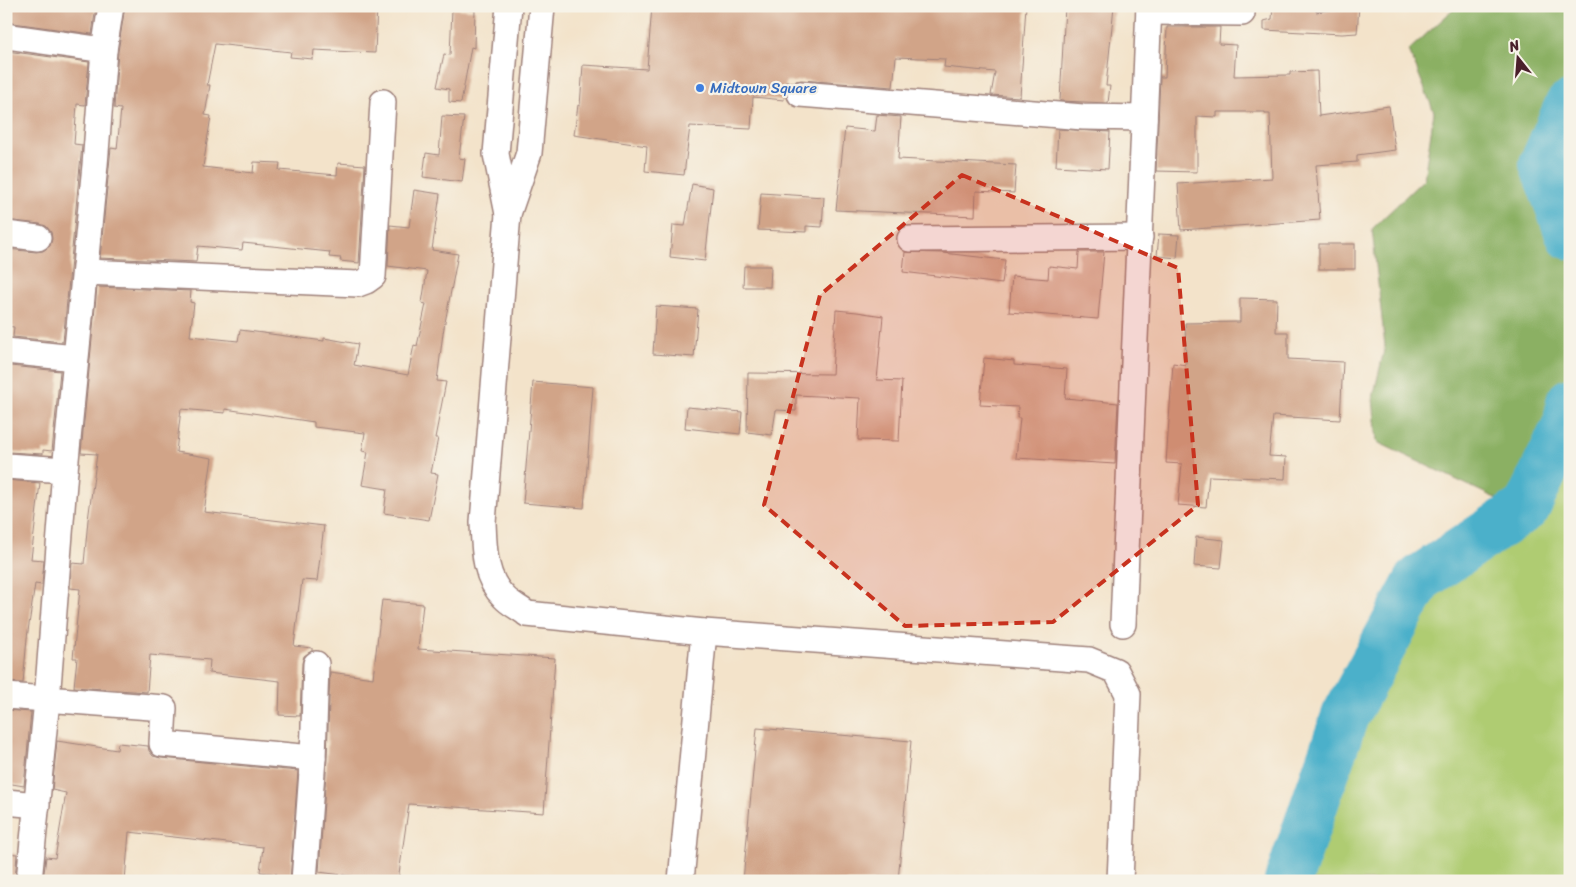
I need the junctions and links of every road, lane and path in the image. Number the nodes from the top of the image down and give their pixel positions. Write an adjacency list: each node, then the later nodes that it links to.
1 (111, 6): 7 (street)
2 (510, 6): 11 (street)
3 (542, 6): 11 (street)
4 (1149, 9): 5 (street); 10 (street)
5 (1242, 13)
6 (6, 36): 7 (street)
7 (104, 50): 16 (street)
8 (800, 94): 10 (street)
9 (383, 102): 16 (street)
10 (1144, 118): 13 (street)
11 (508, 214): 22 (street)
12 (6, 234): 14 (street)
13 (1140, 237): 15 (street); 21 (street)
14 (38, 238)
15 (910, 239)
16 (86, 272): 18 (street)
17 (6, 351): 18 (street)
18 (75, 358): 20 (street)
19 (6, 466): 20 (street)
20 (65, 470): 25 (street)
21 (1123, 624)
22 (704, 632): 31 (street); 32 (street)
23 (316, 664): 26 (street)
24 (6, 696): 25 (street)
25 (47, 700): 26 (street); 28 (street)
26 (313, 758): 30 (street)
27 (6, 802): 28 (street)
28 (37, 805): 29 (street)
29 (29, 881)
30 (304, 881)
31 (681, 881)
32 (1120, 881)

